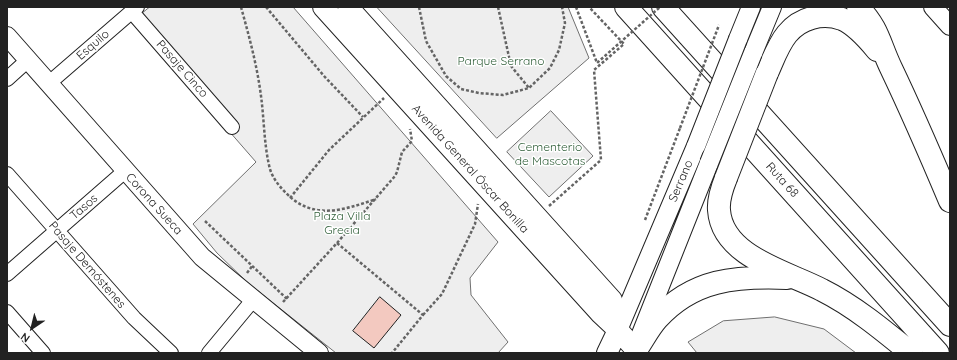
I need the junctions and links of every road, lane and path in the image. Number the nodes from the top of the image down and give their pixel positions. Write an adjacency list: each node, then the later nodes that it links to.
1 (241, 7): 33 (path)
2 (266, 7): 28 (path)
3 (323, 7): 25 (main road, Avenida General Óscar Bonilla)
4 (348, 7): 36 (main road, Avenida General Óscar Bonilla)
5 (418, 7): 26 (path)
6 (498, 7): 26 (path)
7 (562, 7): 26 (path)
8 (576, 7): 11 (path, bridge)
9 (589, 7): 36 (path)
10 (626, 7): 58 (highway, Ruta 68)
11 (660, 7)
12 (663, 7): 48 (highway)
13 (751, 7): 49 (street, Serrano, bridge)
14 (772, 7): 50 (street, Serrano, bridge)
15 (858, 7): 22 (highway)
16 (933, 7): 19 (street)
17 (134, 9): 24 (street, Esquilo); 29 (street, Pasaje Cinco)
18 (719, 25): 38 (path, bridge)
19 (950, 26)
20 (7, 36): 21 (street, Corona Sueca)
21 (28, 60): 23 (street); 24 (street, Corona Sueca)
22 (889, 64): 35 (highway); 42 (highway, bridge)
23 (7, 79)
24 (48, 84): 30 (street, Corona Sueca)
25 (396, 87): 27 (main road, Avenida General Óscar Bonilla); 28 (path)
26 (529, 88)
27 (411, 103): 32 (main road, Avenida General Óscar Bonilla); 34 (path)
28 (363, 118): 33 (path)
29 (232, 127)
30 (125, 171): 39 (street, Tasos); 44 (street, Corona Sueca)
31 (7, 174): 39 (street, Pasaje Demóstenes)
32 (488, 188): 47 (path); 49 (main road, Avenida General Óscar Bonilla)
33 (290, 198): 34 (path)
34 (376, 199): 40 (path)
35 (950, 201)
36 (537, 216): 49 (main road, Avenida General Óscar Bonilla)
37 (205, 221): 43 (path)
38 (644, 223)
39 (57, 230): 41 (street, Tasos); 52 (street, Pasaje Demóstenes)
40 (337, 243): 43 (path); 47 (path)
41 (7, 274)
42 (798, 279): 50 (highway); 57 (highway)
43 (287, 299): 46 (path)
44 (254, 300): 46 (street, Corona Sueca); 53 (street)
45 (7, 312): 51 (street)
46 (270, 314): 54 (street, Corona Sueca)
47 (423, 315): 55 (path)
48 (950, 325)
49 (618, 330): 50 (main road, Avenida General Óscar Bonilla); 56 (main road, Serrano)
50 (636, 352)
51 (43, 353)
52 (171, 353)
53 (209, 353)
54 (319, 353)
55 (392, 353)
56 (607, 353)
57 (911, 353)
58 (938, 353)

